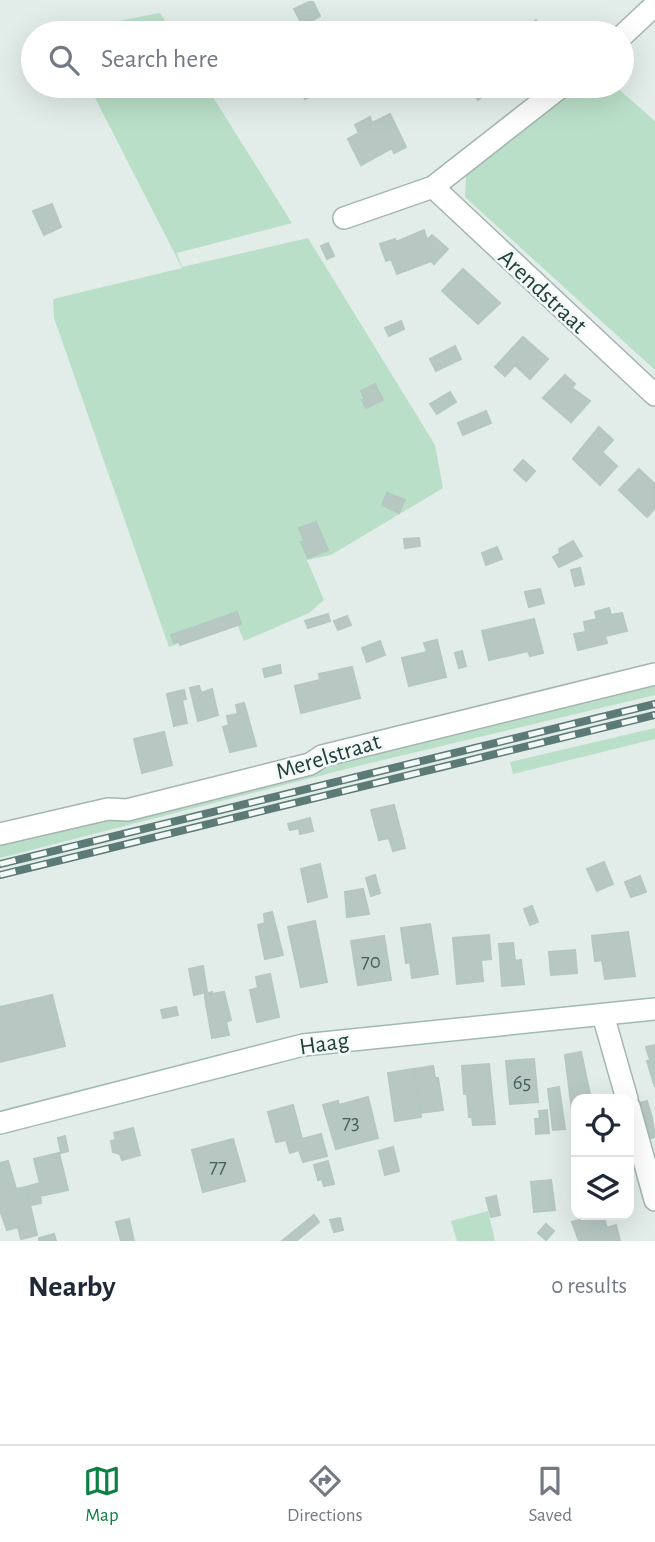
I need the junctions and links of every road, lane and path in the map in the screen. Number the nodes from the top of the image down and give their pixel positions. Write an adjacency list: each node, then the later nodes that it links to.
1 (655, 5): 2 (street)
2 (634, 25)
3 (547, 98): 4 (street)
4 (433, 187): 5 (street); 6 (street, Arendstraat)
5 (344, 218)
6 (655, 394)
7 (655, 674): 8 (street, Merelstraat)
8 (0, 834)
9 (655, 1009): 10 (street, Haag)
10 (603, 1015): 11 (street); 12 (street, Haag)
11 (626, 1094)
12 (0, 1123)
13 (634, 1125): 14 (street)
14 (655, 1200)

